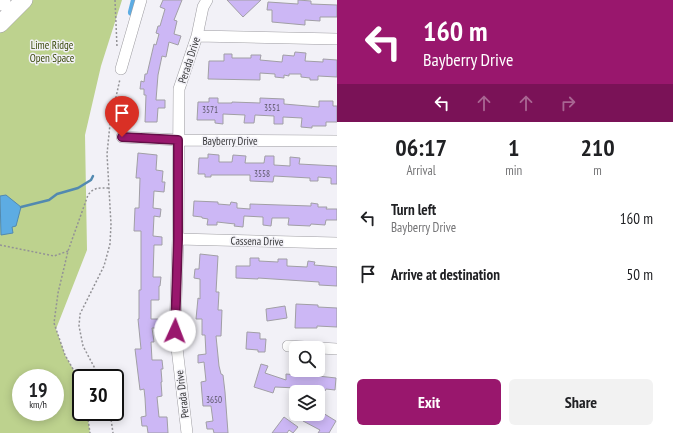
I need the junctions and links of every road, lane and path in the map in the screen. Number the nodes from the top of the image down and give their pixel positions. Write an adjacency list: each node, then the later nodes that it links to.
1 (24, 0): 5 (highway)
2 (115, 0): 8 (path)
3 (141, 0): 9 (street)
4 (207, 0): 6 (street, Perada Drive)
5 (0, 24)
6 (197, 36): 7 (street); 11 (street, Perada Drive)
7 (337, 39)
8 (118, 51)
9 (121, 69): 13 (path)
10 (122, 137): 11 (street, Bayberry Drive)
11 (178, 140): 12 (street, Bayberry Drive); 14 (street, Perada Drive)
12 (337, 141)
13 (109, 188): 17 (path); 21 (path)
14 (178, 239): 15 (street, Cassena Drive); 26 (street, Perada Drive)
15 (337, 243)
16 (0, 245): 17 (path)
17 (68, 251): 20 (path)
18 (288, 346): 19 (street)
19 (337, 349)
20 (73, 369)
21 (96, 369)
22 (88, 421): 24 (path)
23 (111, 421): 25 (path)
24 (90, 433)
25 (113, 433)
26 (187, 433)

